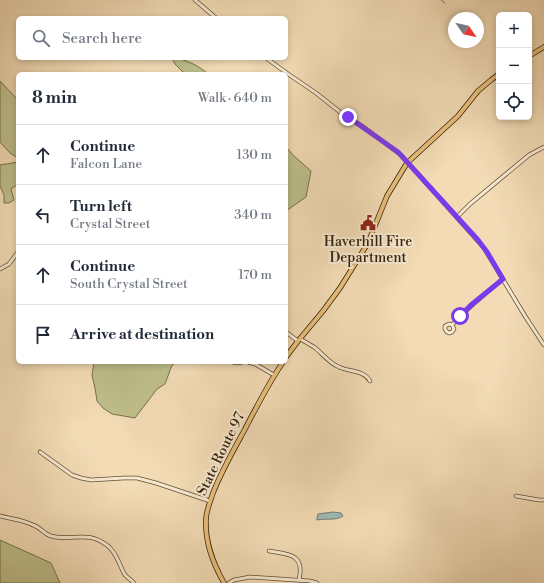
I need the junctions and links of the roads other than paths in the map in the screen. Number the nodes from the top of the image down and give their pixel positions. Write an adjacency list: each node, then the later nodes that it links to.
1 (195, 0): 2 (street)
2 (214, 16)
3 (544, 47): 4 (main road)
4 (532, 54)
5 (269, 60): 6 (street)
6 (286, 72)
7 (288, 73): 10 (street)
8 (496, 76): 10 (main road)
9 (544, 147): 11 (street)
10 (407, 163): 11 (street); 17 (main road)
11 (456, 217): 14 (street)
12 (16, 255): 13 (street)
13 (0, 269)
14 (503, 279): 15 (street); 18 (street)
15 (452, 325)
16 (288, 333): 17 (street)
17 (299, 340): 19 (main road); 23 (street)
18 (544, 345)
19 (288, 354)
20 (255, 364): 22 (street)
21 (282, 364): 22 (main road, State Route 97)
22 (274, 375): 27 (main road, State Route 97)
23 (370, 381)
24 (40, 452): 27 (street)
25 (516, 496): 26 (street)
26 (544, 500)
27 (210, 501): 32 (main road, State Route 97)
28 (0, 516): 31 (street)
29 (269, 551): 30 (street)
30 (299, 580): 33 (street); 34 (street)
31 (134, 583)
32 (224, 583)
33 (229, 583)
34 (317, 583)

